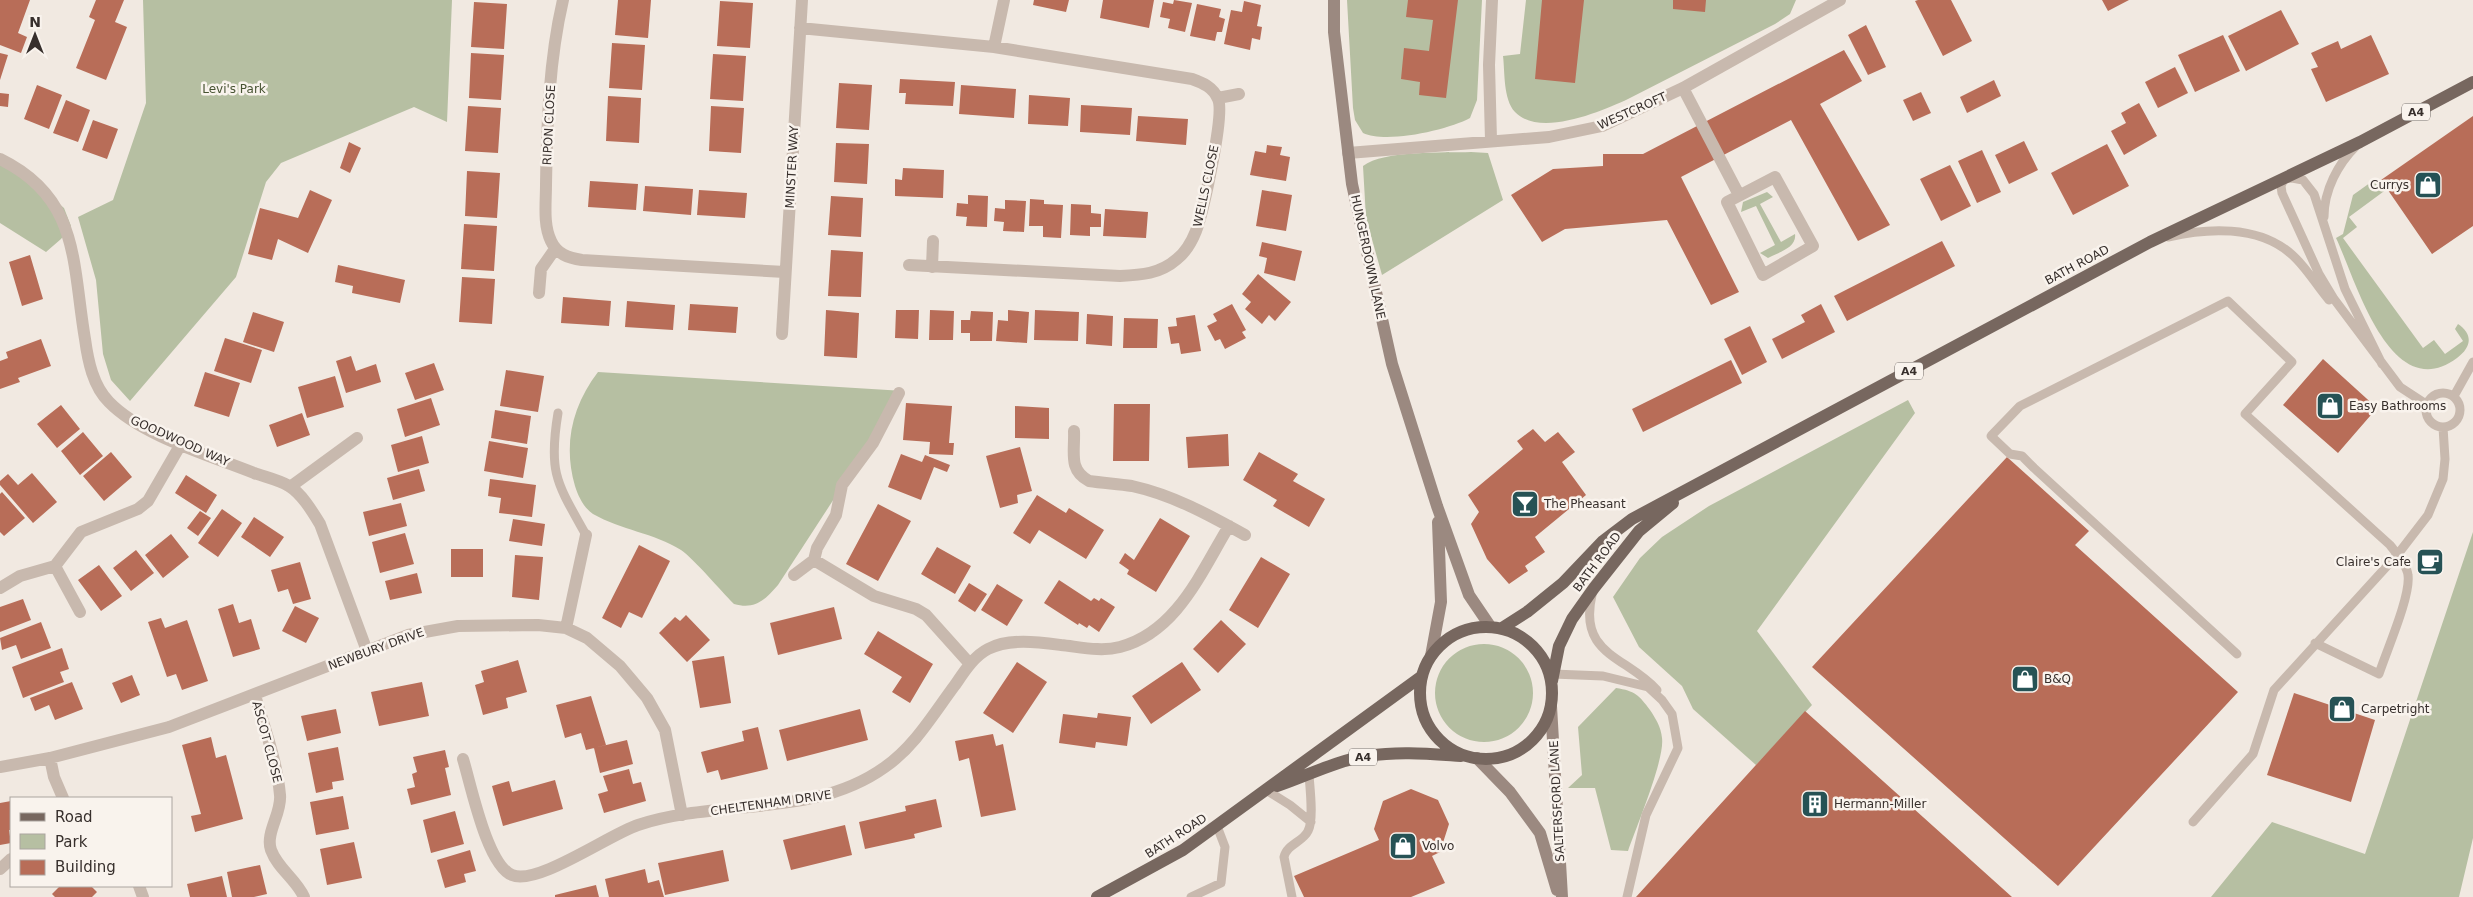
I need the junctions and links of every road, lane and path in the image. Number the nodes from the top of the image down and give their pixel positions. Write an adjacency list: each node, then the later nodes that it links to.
1 (564, 0): 23 (street, RIPON CLOSE)
2 (802, 0): 8 (street, MINSTER WAY)
3 (1004, 0): 9 (street)
4 (1334, 0): 16 (main road, HUNGERDOWN LANE)
5 (1492, 0): 14 (street)
6 (1840, 0): 7 (street, WESTCROFT)
7 (1823, 4): 11 (street, WESTCROFT)
8 (800, 28): 9 (street); 26 (street, MINSTER WAY)
9 (994, 47): 13 (street)
10 (2473, 82): 15 (main road, BATH ROAD / A4)
11 (1683, 88): 14 (street, WESTCROFT); 19 (street, WESTCROFT)
12 (1238, 94): 13 (street)
13 (1218, 98): 25 (street, WELLS CLOSE)
14 (1491, 140): 16 (street, WESTCROFT)
15 (2360, 142): 18 (main road, BATH ROAD / A4); 20 (lane)
16 (1348, 153): 41 (main road, HUNGERDOWN LANE)
17 (0, 158): 38 (street, GOODWOOD WAY)
18 (2284, 179): 20 (lane); 22 (main road, BATH ROAD / A4); 30 (lane)
19 (1739, 195): 19 (street)
20 (2324, 223): 30 (lane)
21 (933, 241): 25 (street)
22 (2150, 242): 30 (lane); 39 (main road, BATH ROAD / A4)
23 (555, 249): 26 (street); 27 (street)
24 (909, 265): 25 (street, WELLS CLOSE)
25 (932, 266)
26 (785, 272): 28 (street, MINSTER WAY)
27 (539, 293)
28 (782, 334)
29 (2473, 362): 32 (lane)
30 (2382, 364): 33 (lane)
31 (899, 393): 46 (street)
32 (2454, 396): 33 (lane); 35 (lane)
33 (2426, 404): 35 (lane)
34 (558, 413): 43 (lane)
35 (2443, 427): 45 (lane)
36 (1074, 431): 42 (street)
37 (357, 438): 40 (street)
38 (181, 444): 40 (street, GOODWOOD WAY); 47 (street)
39 (1698, 482): 50 (main road, BATH ROAD / A4); 52 (main road, BATH ROAD / A4)
40 (290, 487): 55 (street, GOODWOOD WAY)
41 (1437, 506): 52 (main road, HUNGERDOWN LANE); 57 (main road, HUNGERDOWN LANE)
42 (1230, 526): 44 (street); 58 (street, CHELTENHAM DRIVE)
43 (586, 535): 53 (street)
44 (1245, 535)
45 (2398, 554): 54 (lane); 54 (lane); 56 (lane)
46 (814, 560): 48 (street); 58 (street)
47 (55, 566): 49 (street); 51 (street)
48 (794, 575)
49 (0, 588)
50 (1594, 588): 60 (main road, BATH ROAD / A4); 63 (lane)
51 (80, 612)
52 (1496, 627): 57 (main road); 60 (main road)
53 (566, 628): 55 (street, NEWBURY DRIVE); 71 (street, NEWBURY DRIVE)
54 (2315, 643): 73 (lane)
55 (367, 650): 61 (street, NEWBURY DRIVE)
56 (2237, 654)
57 (1431, 656): 59 (main road)
58 (970, 664): 71 (street, CHELTENHAM DRIVE)
59 (1422, 676): 64 (main road); 69 (main road, BATH ROAD / A4)
60 (1552, 678): 62 (main road); 63 (lane)
61 (255, 695): 65 (street, NEWBURY DRIVE); 77 (street, ASCOT CLOSE)
62 (1551, 706): 64 (main road); 81 (main road, SALTERSFORD LANE)
63 (1672, 714): 82 (lane)
64 (1471, 757): 68 (main road, BATH ROAD / A4); 81 (main road, SALTERSFORD LANE)
65 (50, 758): 67 (street, NEWBURY DRIVE); 70 (street)
66 (463, 759): 71 (street, CHELTENHAM DRIVE)
67 (0, 767)
68 (1310, 776): 69 (main road, BATH ROAD / A4); 72 (lane)
69 (1266, 790): 72 (lane); 74 (main road, BATH ROAD / A4)
70 (63, 797)
71 (682, 815)
72 (1311, 822): 80 (lane)
73 (2193, 822)
74 (1217, 826): 78 (main road, BATH ROAD / A4); 79 (lane)
75 (10, 860): 76 (street)
76 (0, 869)
77 (304, 897)
78 (1097, 897)
79 (1191, 897)
80 (1292, 897)
81 (1560, 897)
82 (1627, 897)

